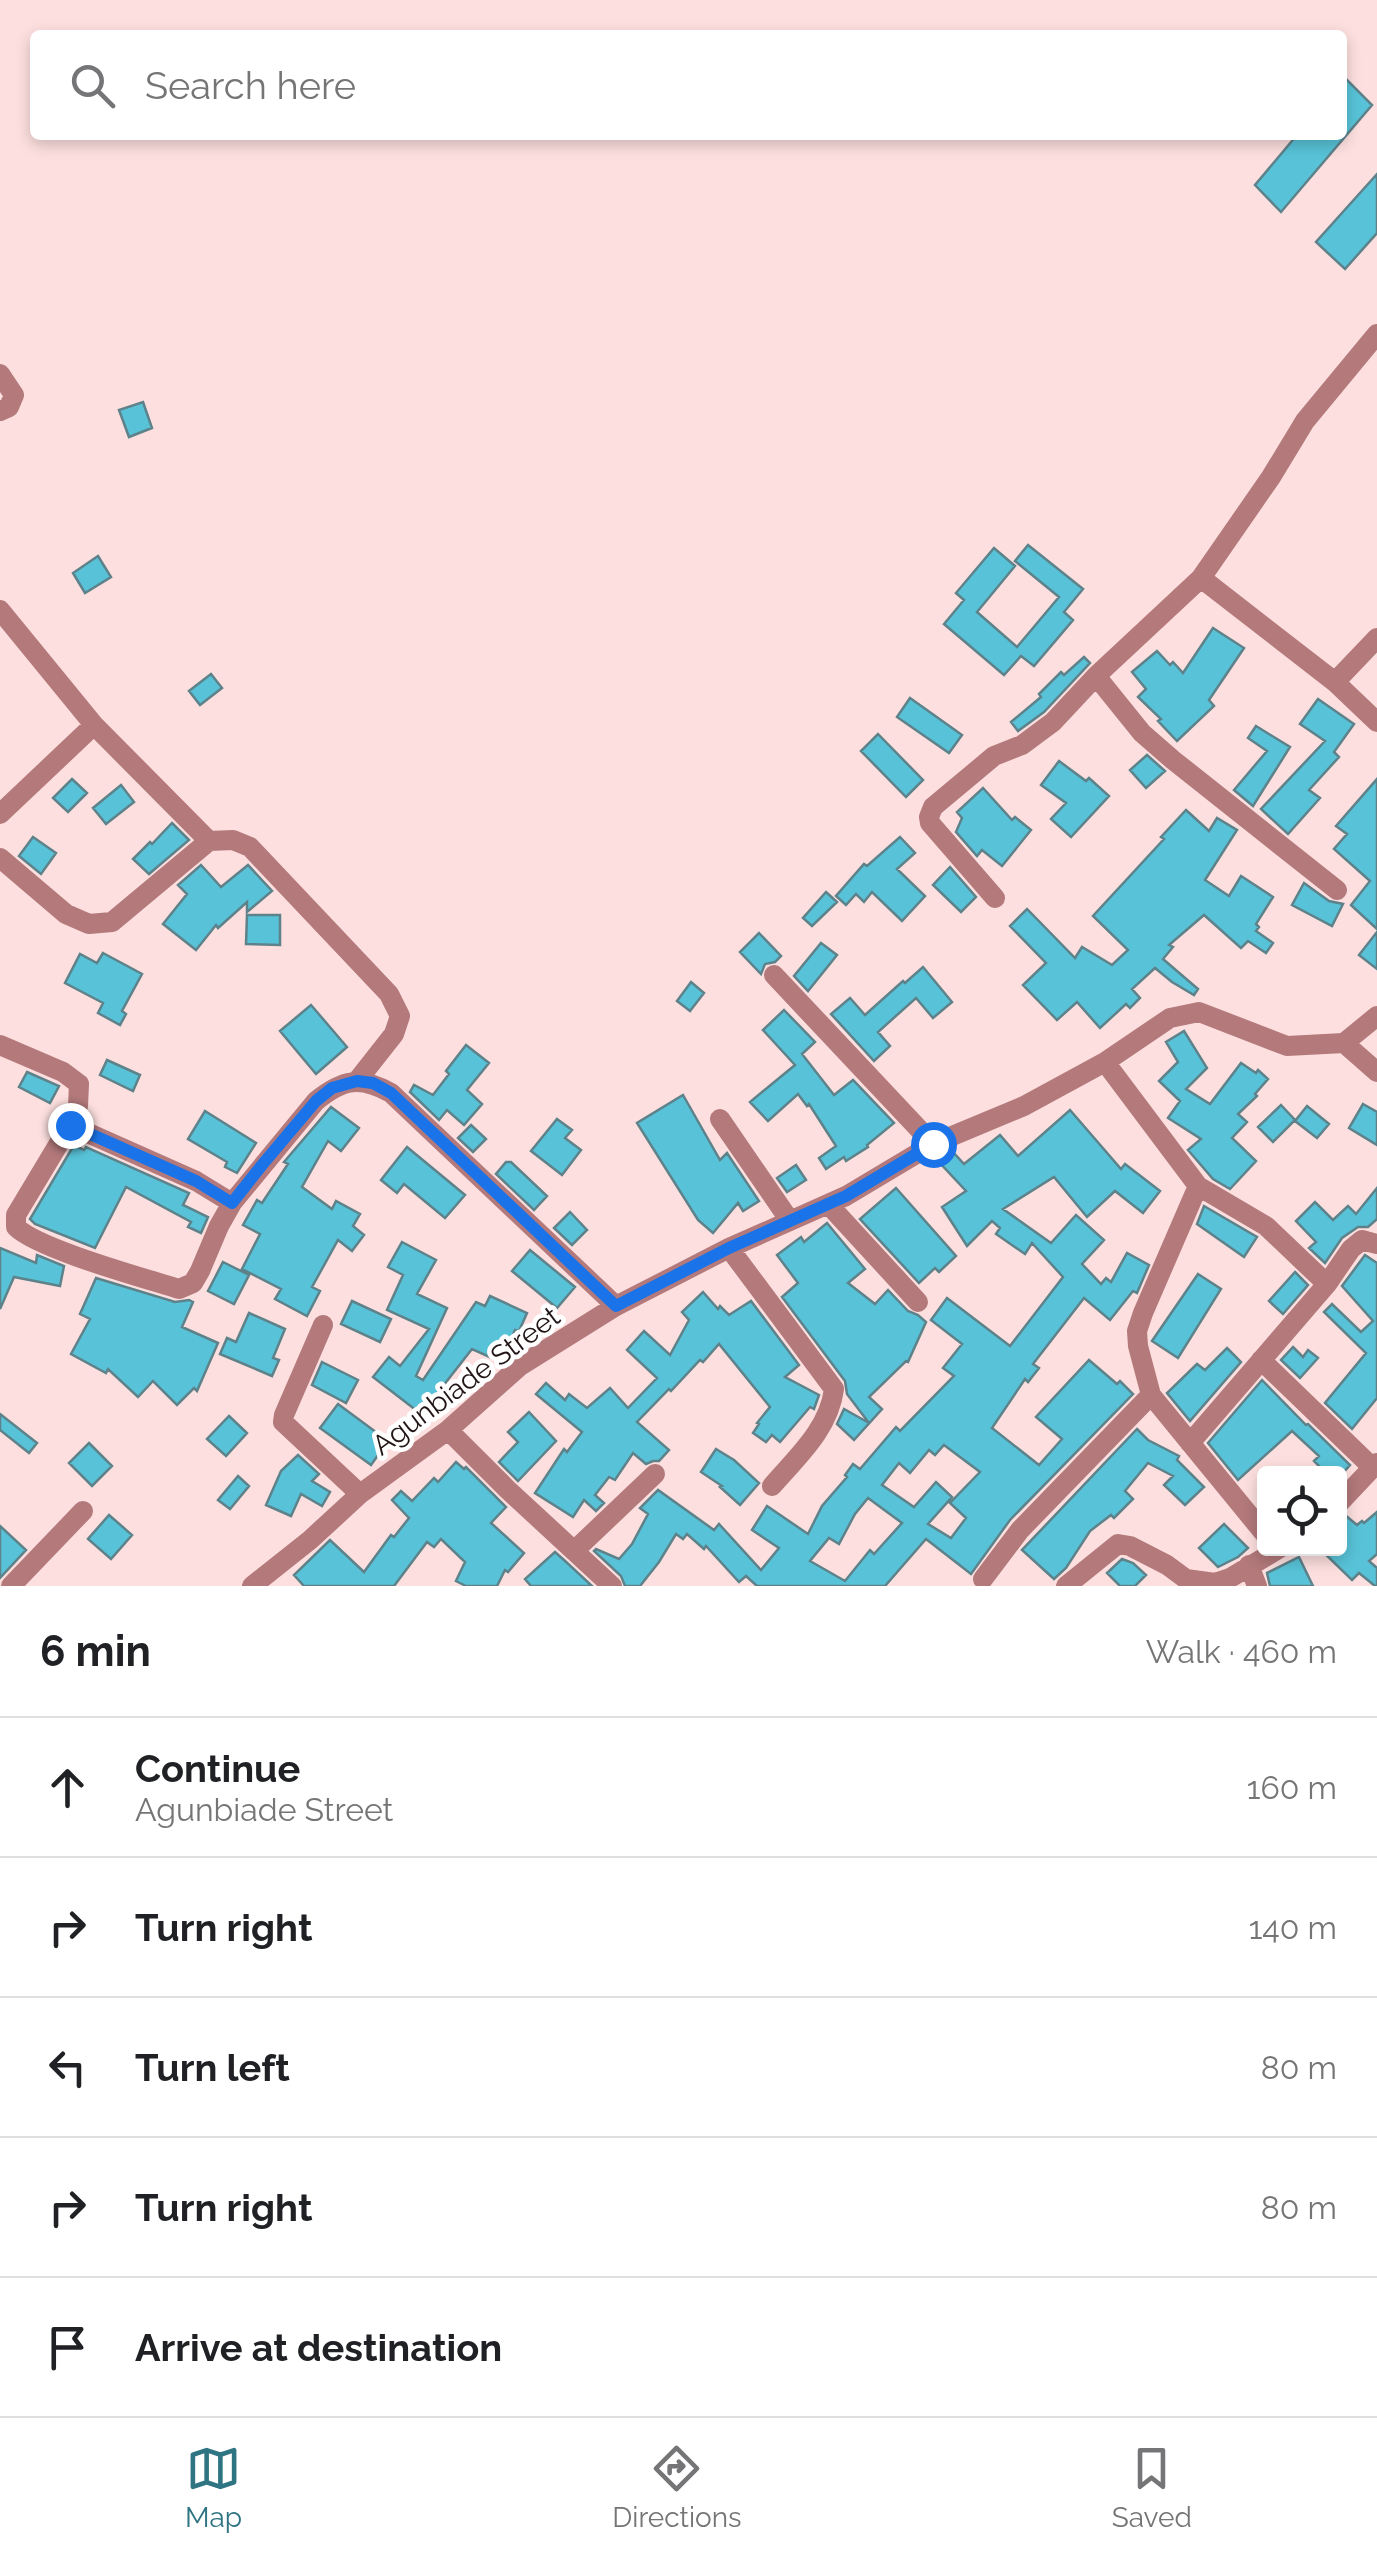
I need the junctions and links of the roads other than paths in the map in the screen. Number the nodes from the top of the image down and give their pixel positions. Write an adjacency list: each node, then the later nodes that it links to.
1 (1377, 334): 4 (street)
2 (0, 374): 3 (street)
3 (0, 411)
4 (1201, 578): 7 (street); 8 (street)
5 (0, 610): 10 (street)
6 (1377, 638): 8 (street)
7 (1096, 676): 14 (street); 15 (street)
8 (1335, 682): 9 (street)
9 (1377, 722)
10 (94, 725): 11 (street); 12 (street)
11 (0, 814)
12 (210, 841): 13 (street); 22 (street)
13 (0, 858)
14 (1337, 890)
15 (995, 898)
16 (774, 974): 25 (street)
17 (1377, 1016): 18 (street)
18 (1344, 1043): 20 (street, Agunbiade Street); 21 (street)
19 (0, 1044): 24 (street)
20 (1105, 1062): 25 (street, Agunbiade Street); 26 (street)
21 (1377, 1072)
22 (357, 1081): 27 (street); 34 (street)
23 (720, 1118): 29 (street)
24 (70, 1125): 27 (street); 27 (street)
25 (933, 1144): 28 (street, Agunbiade Street)
26 (1198, 1186): 32 (street); 37 (street)
27 (232, 1203)
28 (828, 1204): 29 (street, Agunbiade Street); 33 (street)
29 (790, 1220): 31 (street, Agunbiade Street)
30 (1377, 1244): 32 (street)
31 (729, 1248): 34 (street, Agunbiade Street); 42 (street)
32 (1326, 1284): 36 (street)
33 (918, 1302)
34 (616, 1306): 38 (street, Agunbiade Street)
35 (322, 1324): 43 (street)
36 (1261, 1360): 39 (street); 40 (street)
37 (1151, 1395): 39 (street); 50 (street)
38 (448, 1430): 43 (street, Agunbiade Street); 47 (street)
39 (1190, 1443): 46 (street)
40 (1374, 1465): 44 (street)
41 (655, 1474): 47 (street)
42 (772, 1486)
43 (360, 1494): 52 (street, Agunbiade Street)
44 (1347, 1494)
45 (83, 1511): 51 (street)
46 (1257, 1524)
47 (574, 1551): 53 (street)
48 (1266, 1556): 49 (street)
49 (1249, 1565): 54 (street); 55 (street)
50 (983, 1579)
51 (11, 1586)
52 (252, 1586)
53 (612, 1586)
54 (1066, 1586)
55 (1258, 1586)

